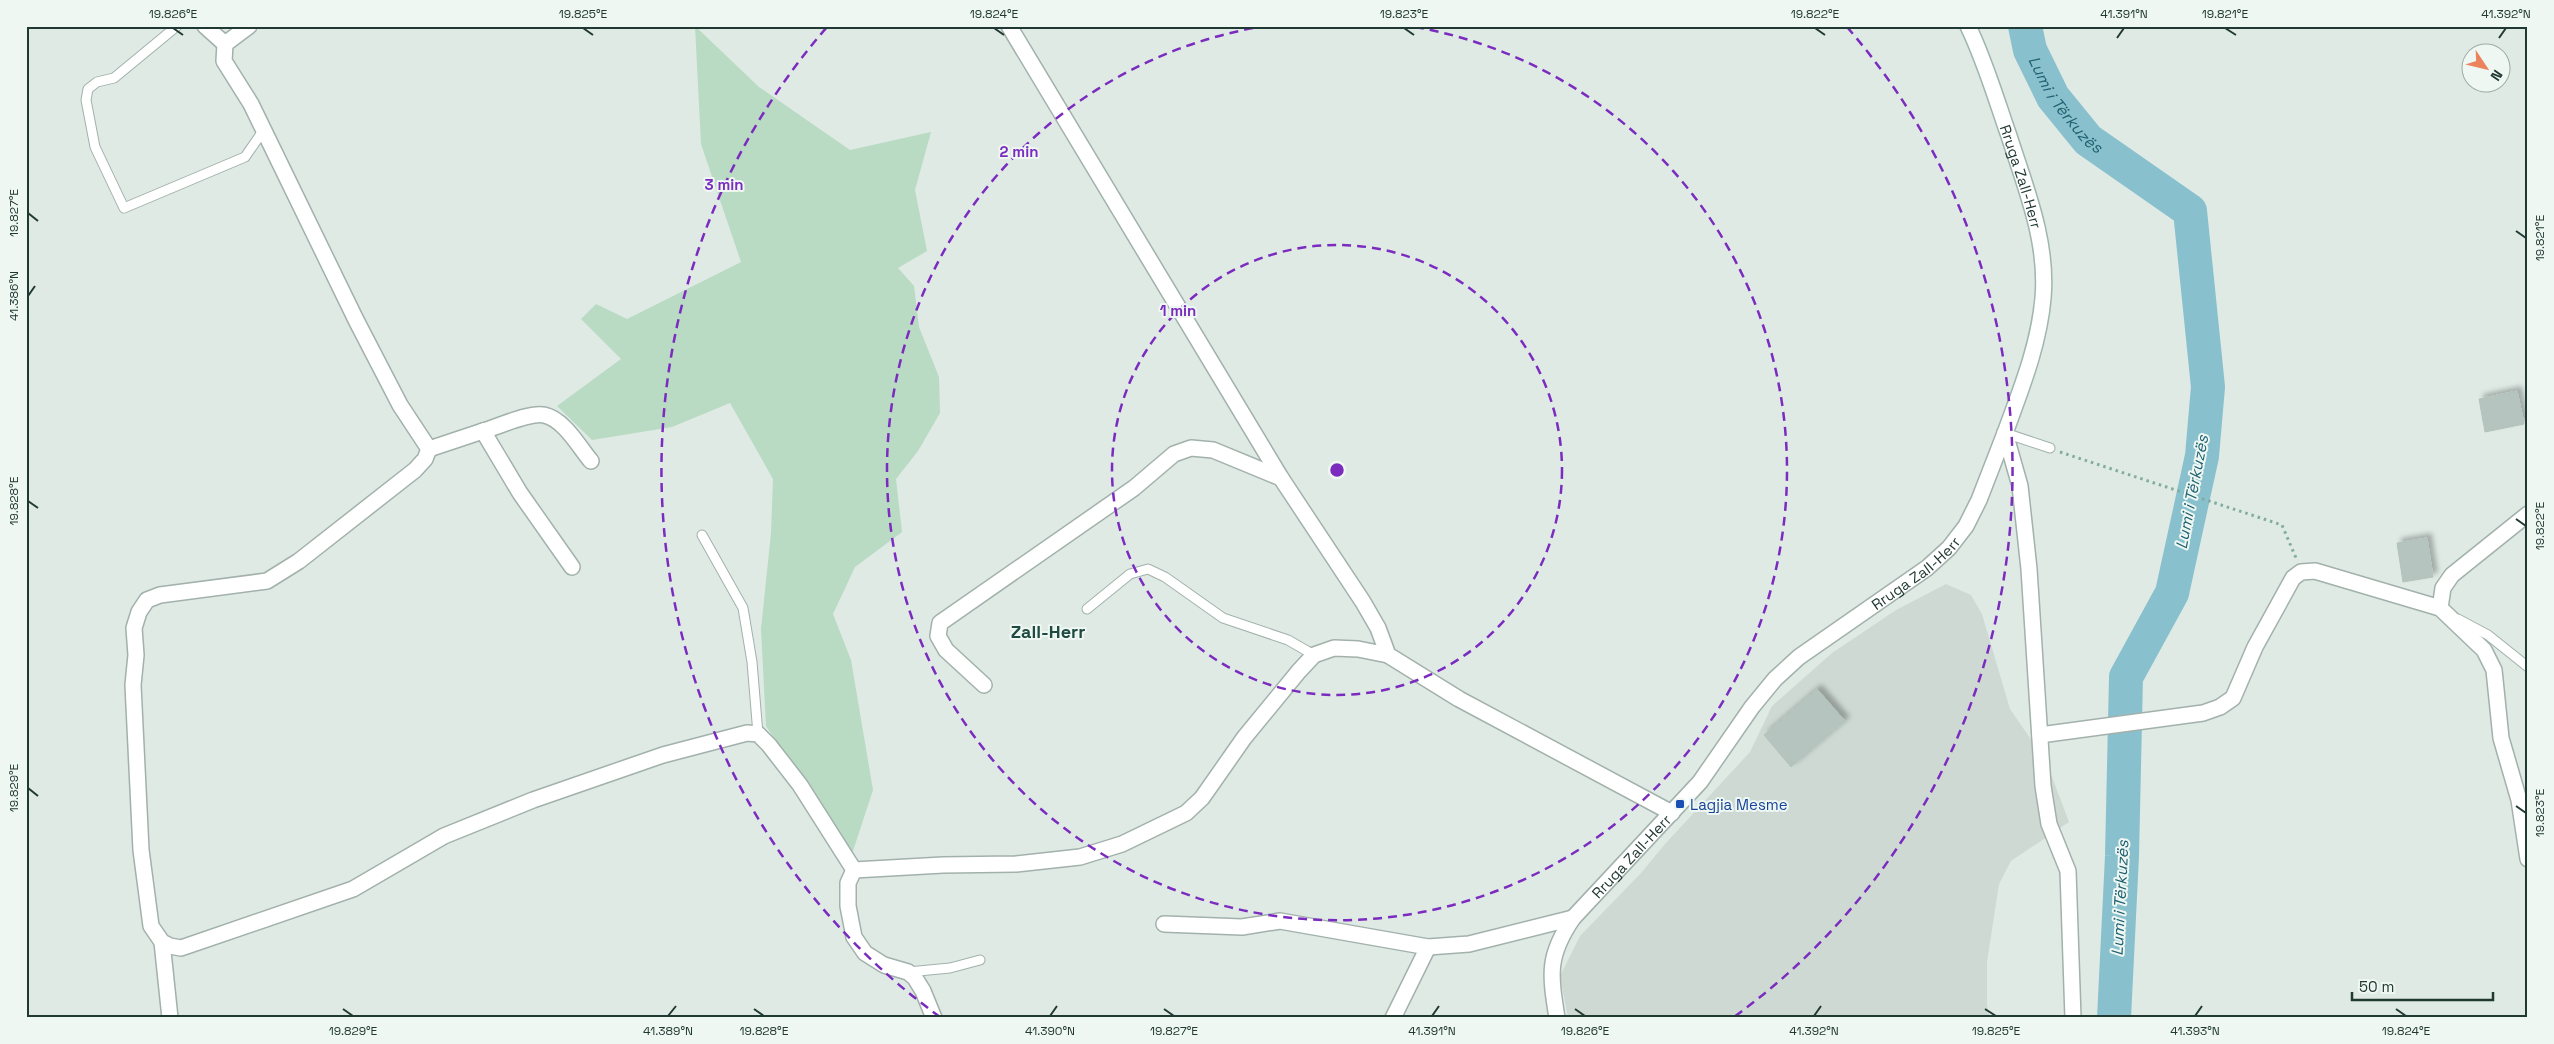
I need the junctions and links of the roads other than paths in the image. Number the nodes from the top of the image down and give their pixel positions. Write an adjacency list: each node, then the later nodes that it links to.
1 (176, 26): 7 (lane)
2 (205, 26): 6 (street)
3 (249, 26): 6 (street)
4 (1009, 26): 13 (street)
5 (1968, 26): 9 (street, Rruga Zall-Herr)
6 (225, 44): 7 (street)
7 (263, 131): 11 (street)
8 (483, 431): 11 (street); 12 (street); 16 (street)
9 (2005, 433): 10 (lane); 24 (street); 25 (street, Rruga Zall-Herr)
10 (2050, 448)
11 (430, 449): 30 (street)
12 (591, 461)
13 (1281, 478): 19 (street); 22 (street)
14 (2528, 514): 17 (street)
15 (702, 535): 23 (lane)
16 (572, 567)
17 (2440, 608): 21 (lane); 24 (street); 26 (street)
18 (1087, 609): 20 (lane)
19 (1388, 654): 20 (street); 25 (street)
20 (1314, 655): 27 (street)
21 (2528, 667)
22 (984, 684)
23 (758, 734): 27 (street); 30 (street)
24 (2040, 735): 38 (street)
25 (1672, 813): 28 (street, Rruga Zall-Herr)
26 (2528, 859)
27 (854, 870): 33 (street)
28 (1573, 918): 31 (street); 37 (street, Rruga Zall-Herr)
29 (1164, 924): 31 (street)
30 (162, 942): 34 (street)
31 (1428, 947): 36 (street)
32 (980, 960): 33 (lane)
33 (908, 972): 35 (street)
34 (170, 1018)
35 (934, 1018)
36 (1393, 1018)
37 (1557, 1018)
38 (2073, 1018)

